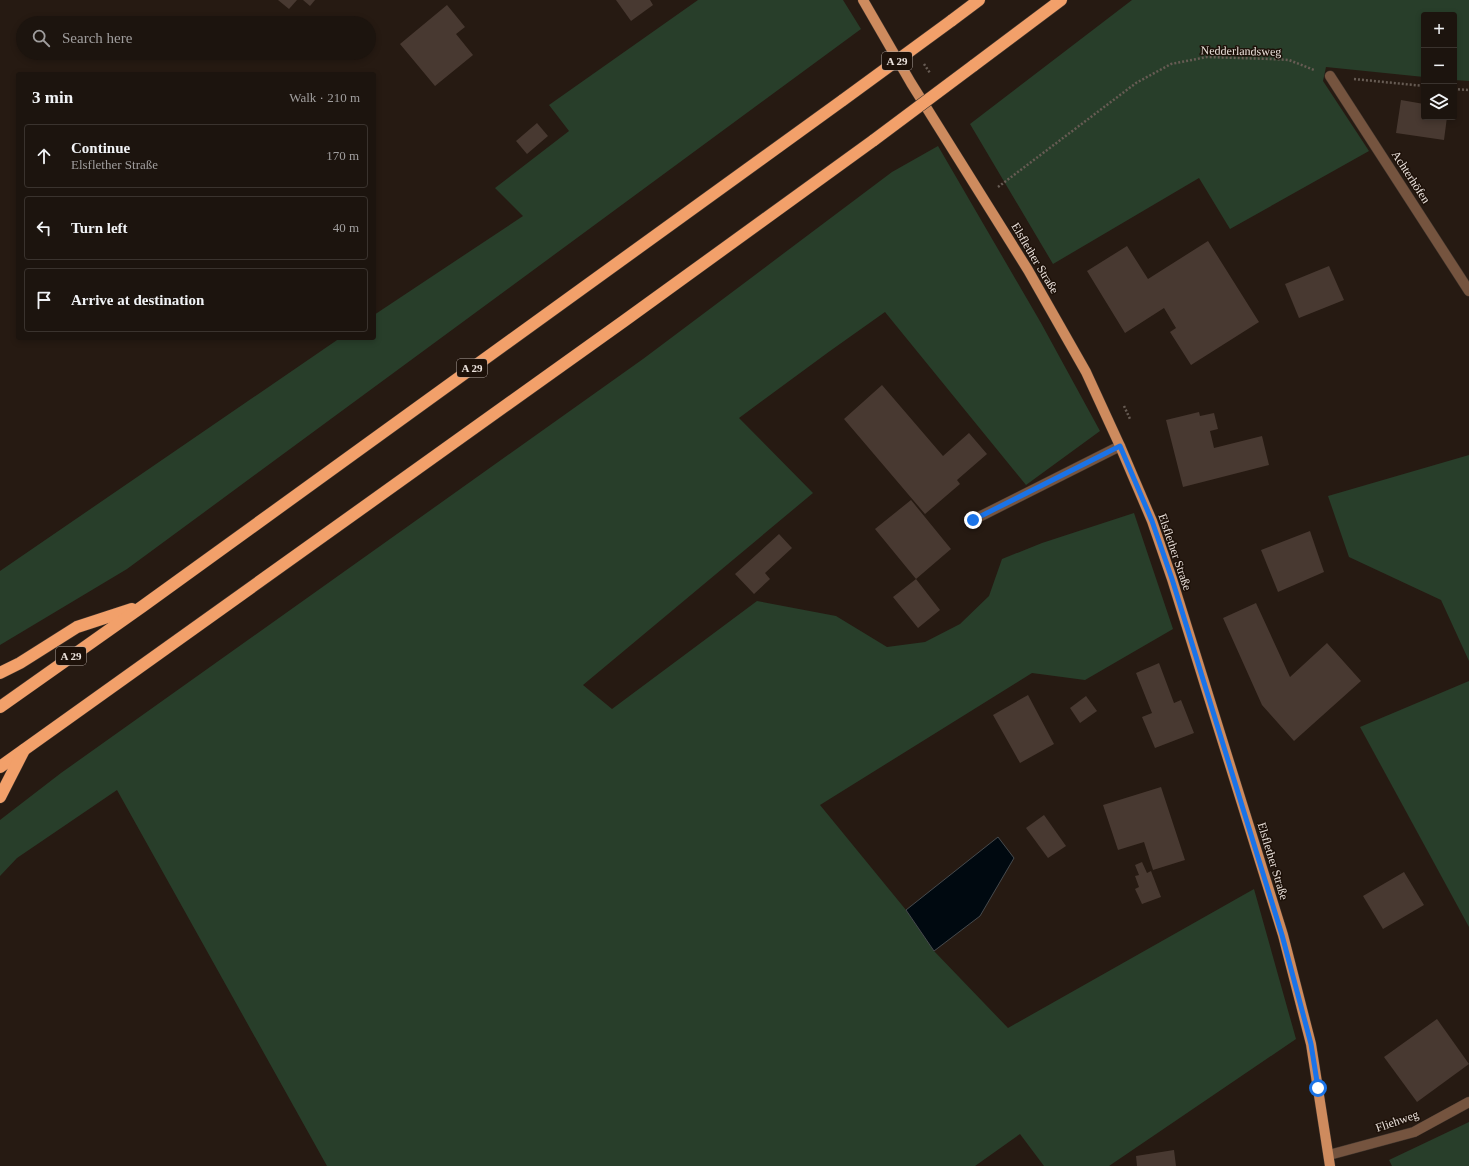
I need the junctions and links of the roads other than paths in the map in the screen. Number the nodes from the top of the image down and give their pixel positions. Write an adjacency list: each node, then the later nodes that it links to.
1 (863, 0): 6 (main road, Elsflether Straße)
2 (979, 0): 8 (highway, A 29, bridge)
3 (1062, 0): 11 (highway, bridge)
4 (1330, 76): 5 (street, Achterhöfen)
5 (1469, 291)
6 (1120, 446): 7 (street); 15 (main road, Elsflether Straße)
7 (973, 520)
8 (143, 606): 9 (highway); 10 (highway, A 29)
9 (0, 673)
10 (0, 707)
11 (25, 749): 12 (highway); 13 (highway)
12 (0, 767)
13 (0, 797)
14 (1469, 1102): 15 (street, Fliehweg)
15 (1329, 1154): 16 (main road, Elsflether Straße)
16 (1330, 1166)

